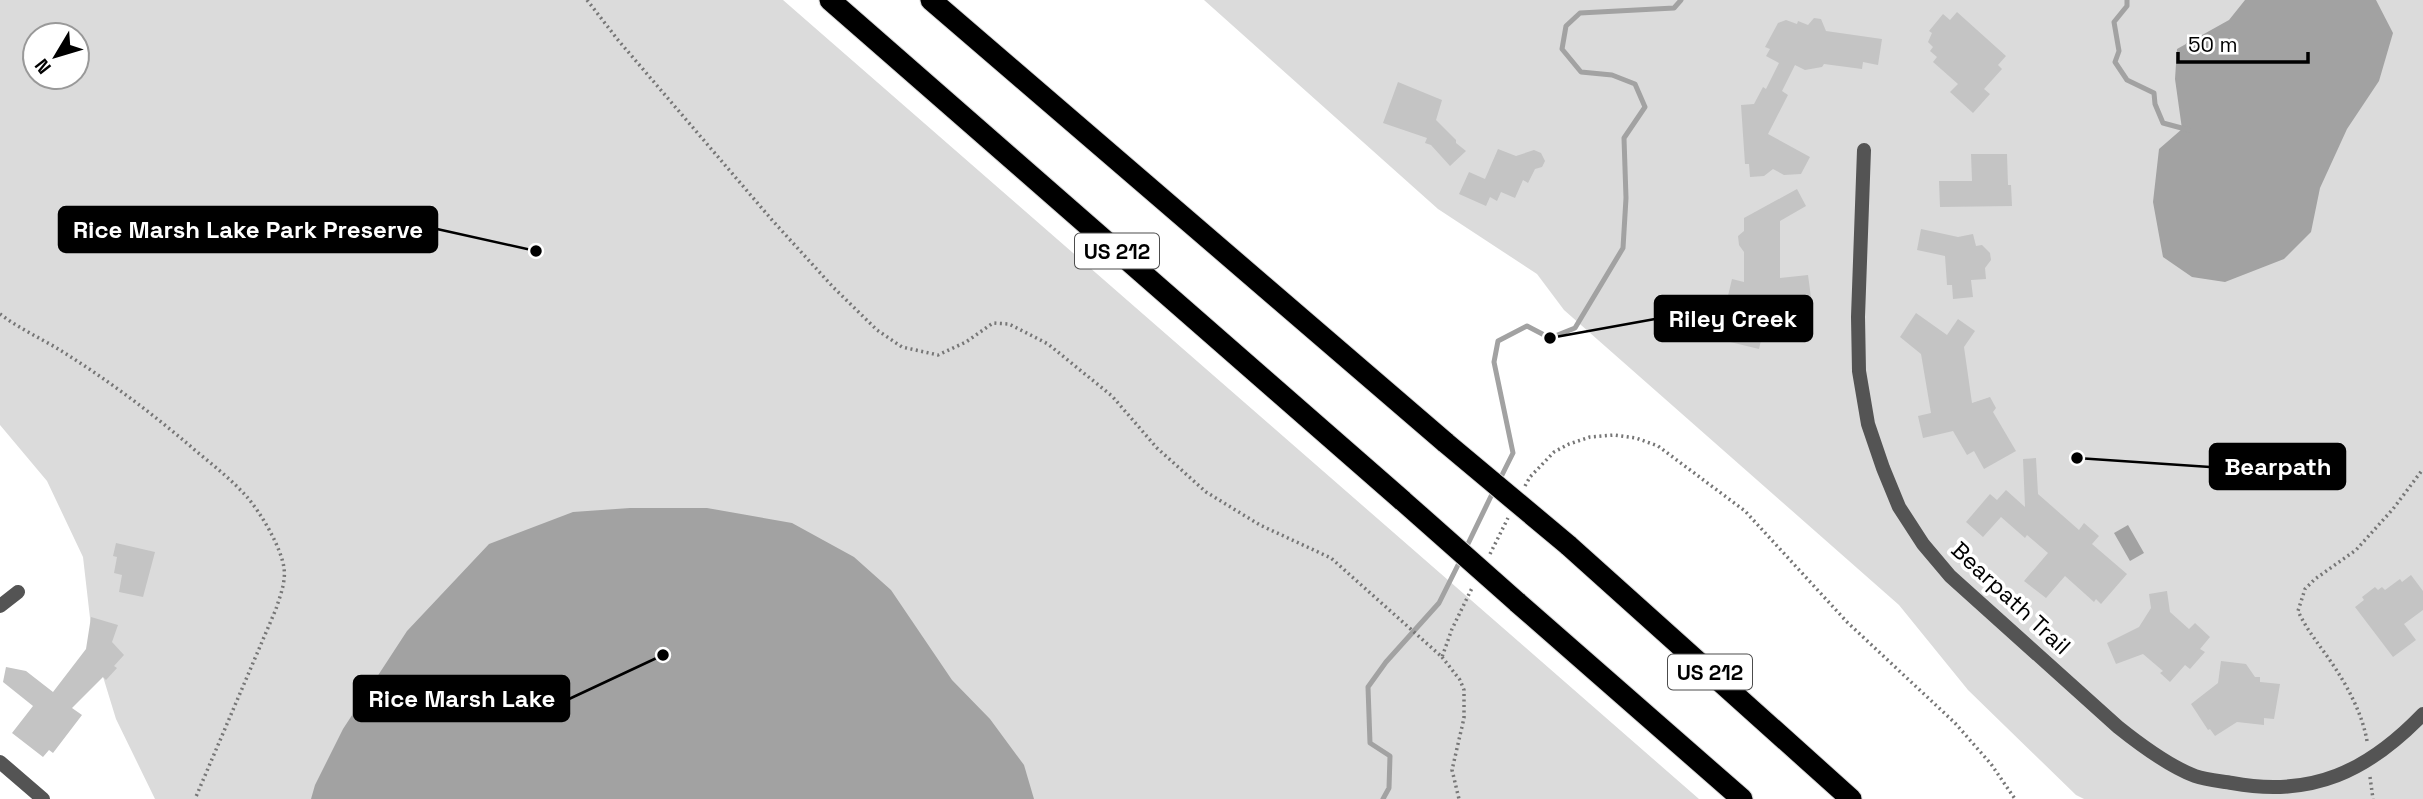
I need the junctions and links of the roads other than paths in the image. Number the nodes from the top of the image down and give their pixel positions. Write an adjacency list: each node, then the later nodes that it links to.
1 (830, 0): 9 (highway, US 212, bridge)
2 (932, 0): 10 (highway, US 212, bridge)
3 (1864, 150): 6 (street, Bearpath Trail)
4 (18, 592): 5 (street)
5 (0, 606)
6 (2423, 714)
7 (0, 762): 8 (street)
8 (43, 799)
9 (1742, 799)
10 (1851, 799)

